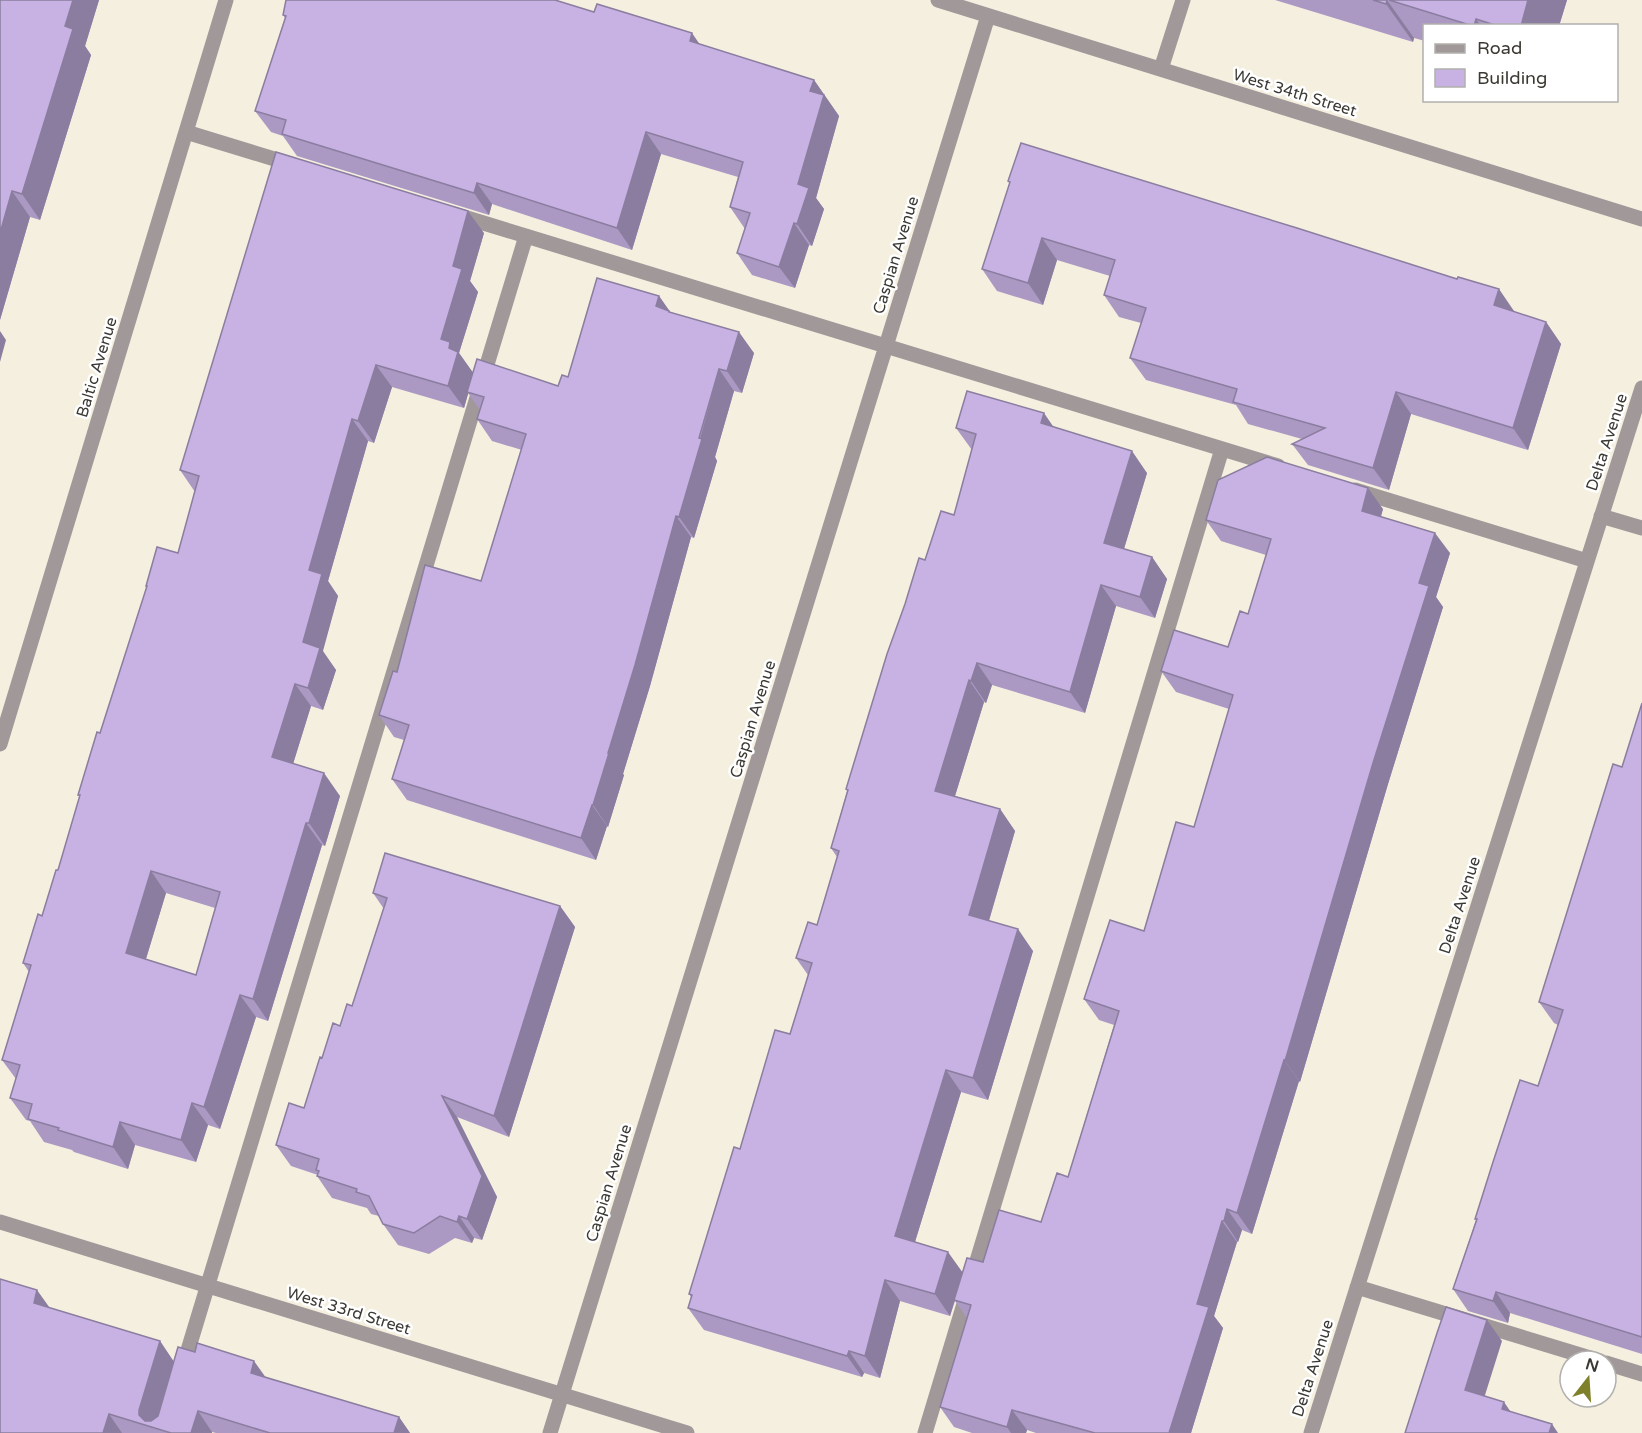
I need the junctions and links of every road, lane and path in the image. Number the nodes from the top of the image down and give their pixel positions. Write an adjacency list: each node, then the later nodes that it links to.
1 (226, 0): 6 (street, Baltic Avenue)
2 (938, 0): 4 (street, West 34th Street)
3 (1183, 0): 5 (street)
4 (988, 16): 5 (street, West 34th Street); 11 (street, Caspian Avenue)
5 (1161, 69): 9 (street, West 34th Street)
6 (186, 132): 7 (street); 19 (street, Baltic Avenue)
7 (310, 170)
8 (435, 208): 10 (street)
9 (1642, 219)
10 (526, 236): 11 (street); 21 (street)
11 (886, 346): 13 (street); 27 (street, Caspian Avenue)
12 (1642, 388): 16 (street, Delta Avenue)
13 (1222, 449): 14 (street); 30 (street)
14 (1290, 470)
15 (1336, 484): 18 (street)
16 (1601, 516): 17 (street); 18 (street, Delta Avenue)
17 (1642, 528)
18 (1587, 561): 22 (street, Delta Avenue)
19 (0, 744)
20 (0, 1222): 21 (street, West 33rd Street)
21 (208, 1286): 26 (street); 27 (street, West 33rd Street)
22 (1357, 1287): 23 (street); 31 (street, Delta Avenue)
23 (1561, 1349)
24 (1618, 1367): 25 (street)
25 (1642, 1374)
26 (177, 1388)
27 (562, 1395): 28 (street, Caspian Avenue); 29 (street, West 33rd Street)
28 (550, 1433)
29 (687, 1433)
30 (925, 1433)
31 (1311, 1433)

